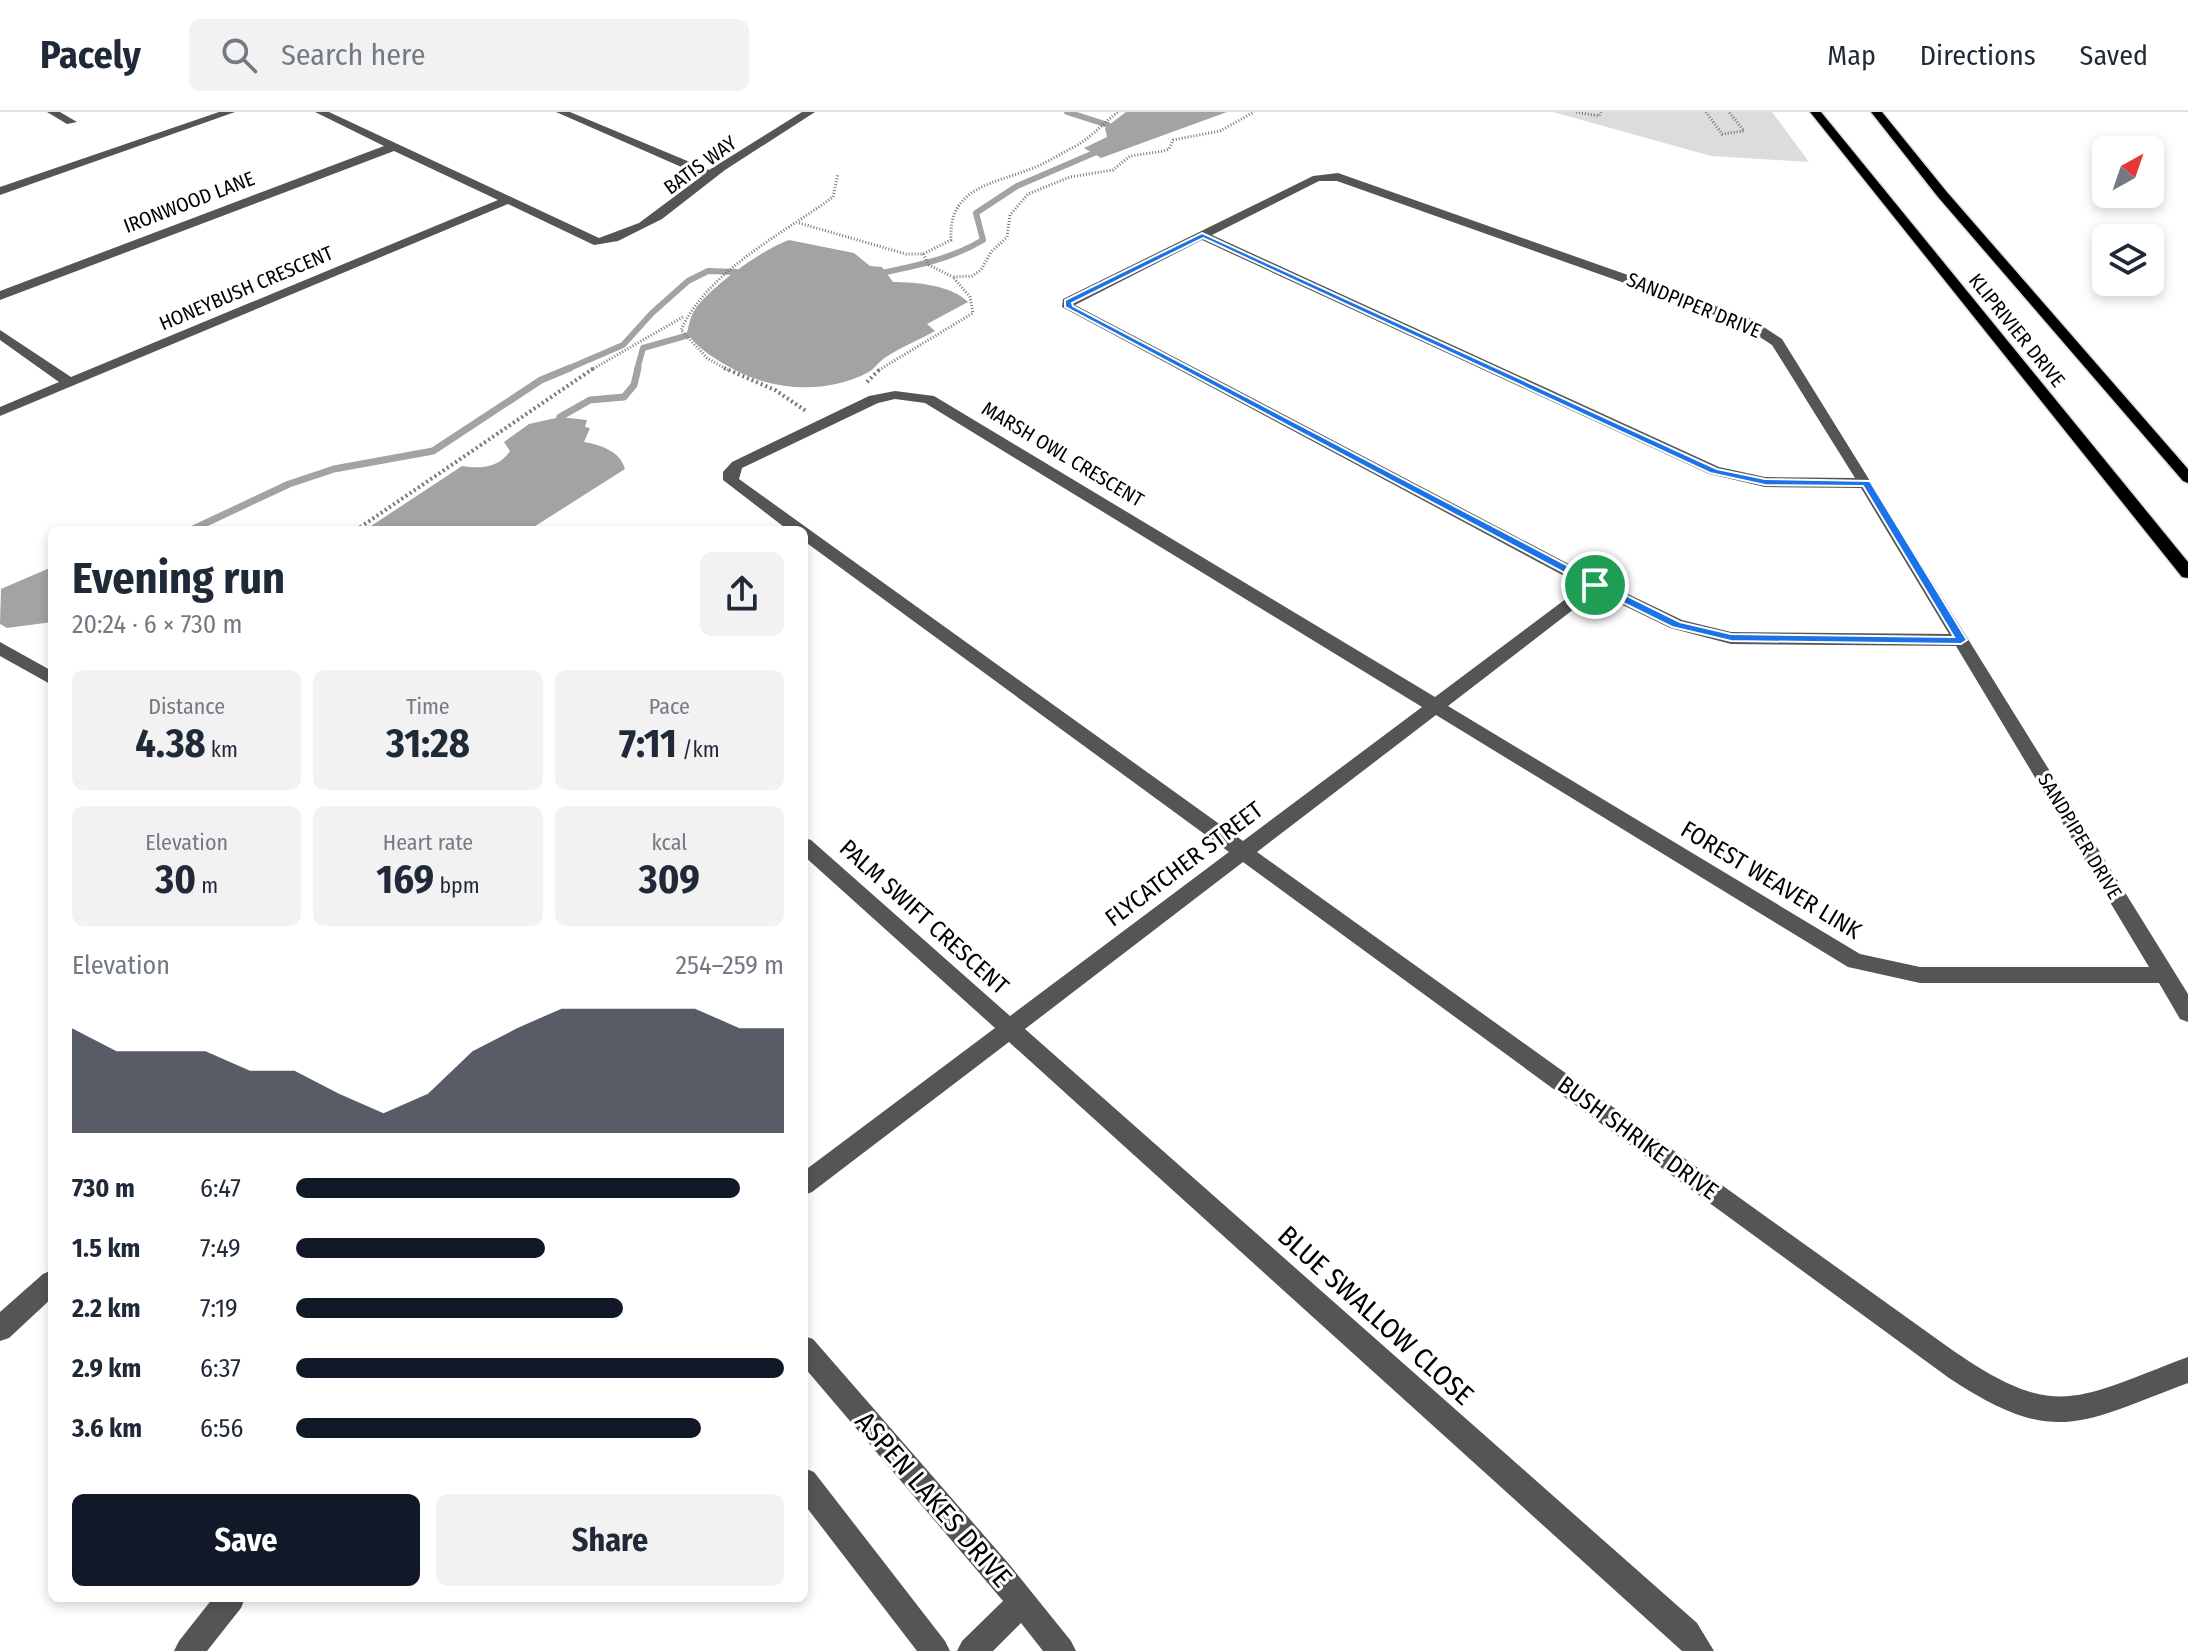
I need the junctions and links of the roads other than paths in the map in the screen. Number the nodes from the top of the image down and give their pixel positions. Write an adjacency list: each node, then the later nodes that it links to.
1 (52, 112): 8 (street)
2 (230, 112): 11 (street)
3 (320, 112): 9 (street)
4 (561, 112): 10 (street)
5 (810, 112): 10 (street, BATIS WAY)
6 (1815, 112): 22 (main road, KLIPRIVIER DRIVE)
7 (1876, 112): 18 (main road, KLIPRIVIER DRIVE)
8 (71, 122)
9 (393, 147): 12 (street); 14 (street, IRONWOOD LANE)
10 (710, 175): 12 (street, BATIS WAY)
11 (0, 191)
12 (506, 201): 16 (street, HONEYBUSH CRESCENT)
13 (1202, 235): 19 (street); 19 (street, SANDPIPER DRIVE); 23 (street)
14 (0, 296)
15 (0, 334): 16 (street)
16 (70, 383): 17 (street, HONEYBUSH CRESCENT)
17 (1, 412)
18 (2188, 478)
19 (1866, 483): 24 (street, SANDPIPER DRIVE)
20 (792, 526): 27 (street, MARSH OWL CRESCENT)
21 (808, 537): 29 (street)
22 (2188, 573)
23 (1595, 585): 24 (street); 27 (street, FLYCATCHER STREET)
24 (1961, 640): 30 (street, SANDPIPER DRIVE)
25 (0, 648): 26 (street)
26 (48, 677)
27 (1436, 708): 29 (street, FLYCATCHER STREET); 30 (street, FOREST WEAVER LINK)
28 (808, 849): 32 (street, PALM SWIFT CRESCENT)
29 (1243, 852): 32 (street, FLYCATCHER STREET); 37 (street, BUSH SHRIKE DRIVE)
30 (2165, 975): 31 (street, SANDPIPER DRIVE)
31 (2188, 1013)
32 (1010, 1028): 33 (street, FLYCATCHER STREET); 45 (street, BLUE SWALLOW CLOSE)
33 (808, 1182)
34 (48, 1292): 35 (street)
35 (0, 1329)
36 (808, 1353): 40 (street, ASPEN LAKES DRIVE)
37 (2188, 1370)
38 (808, 1487): 42 (street)
39 (228, 1602): 41 (street)
40 (1022, 1602): 43 (street); 44 (street, ASPEN LAKES DRIVE)
41 (189, 1651)
42 (935, 1651)
43 (972, 1651)
44 (1061, 1651)
45 (1699, 1651)

